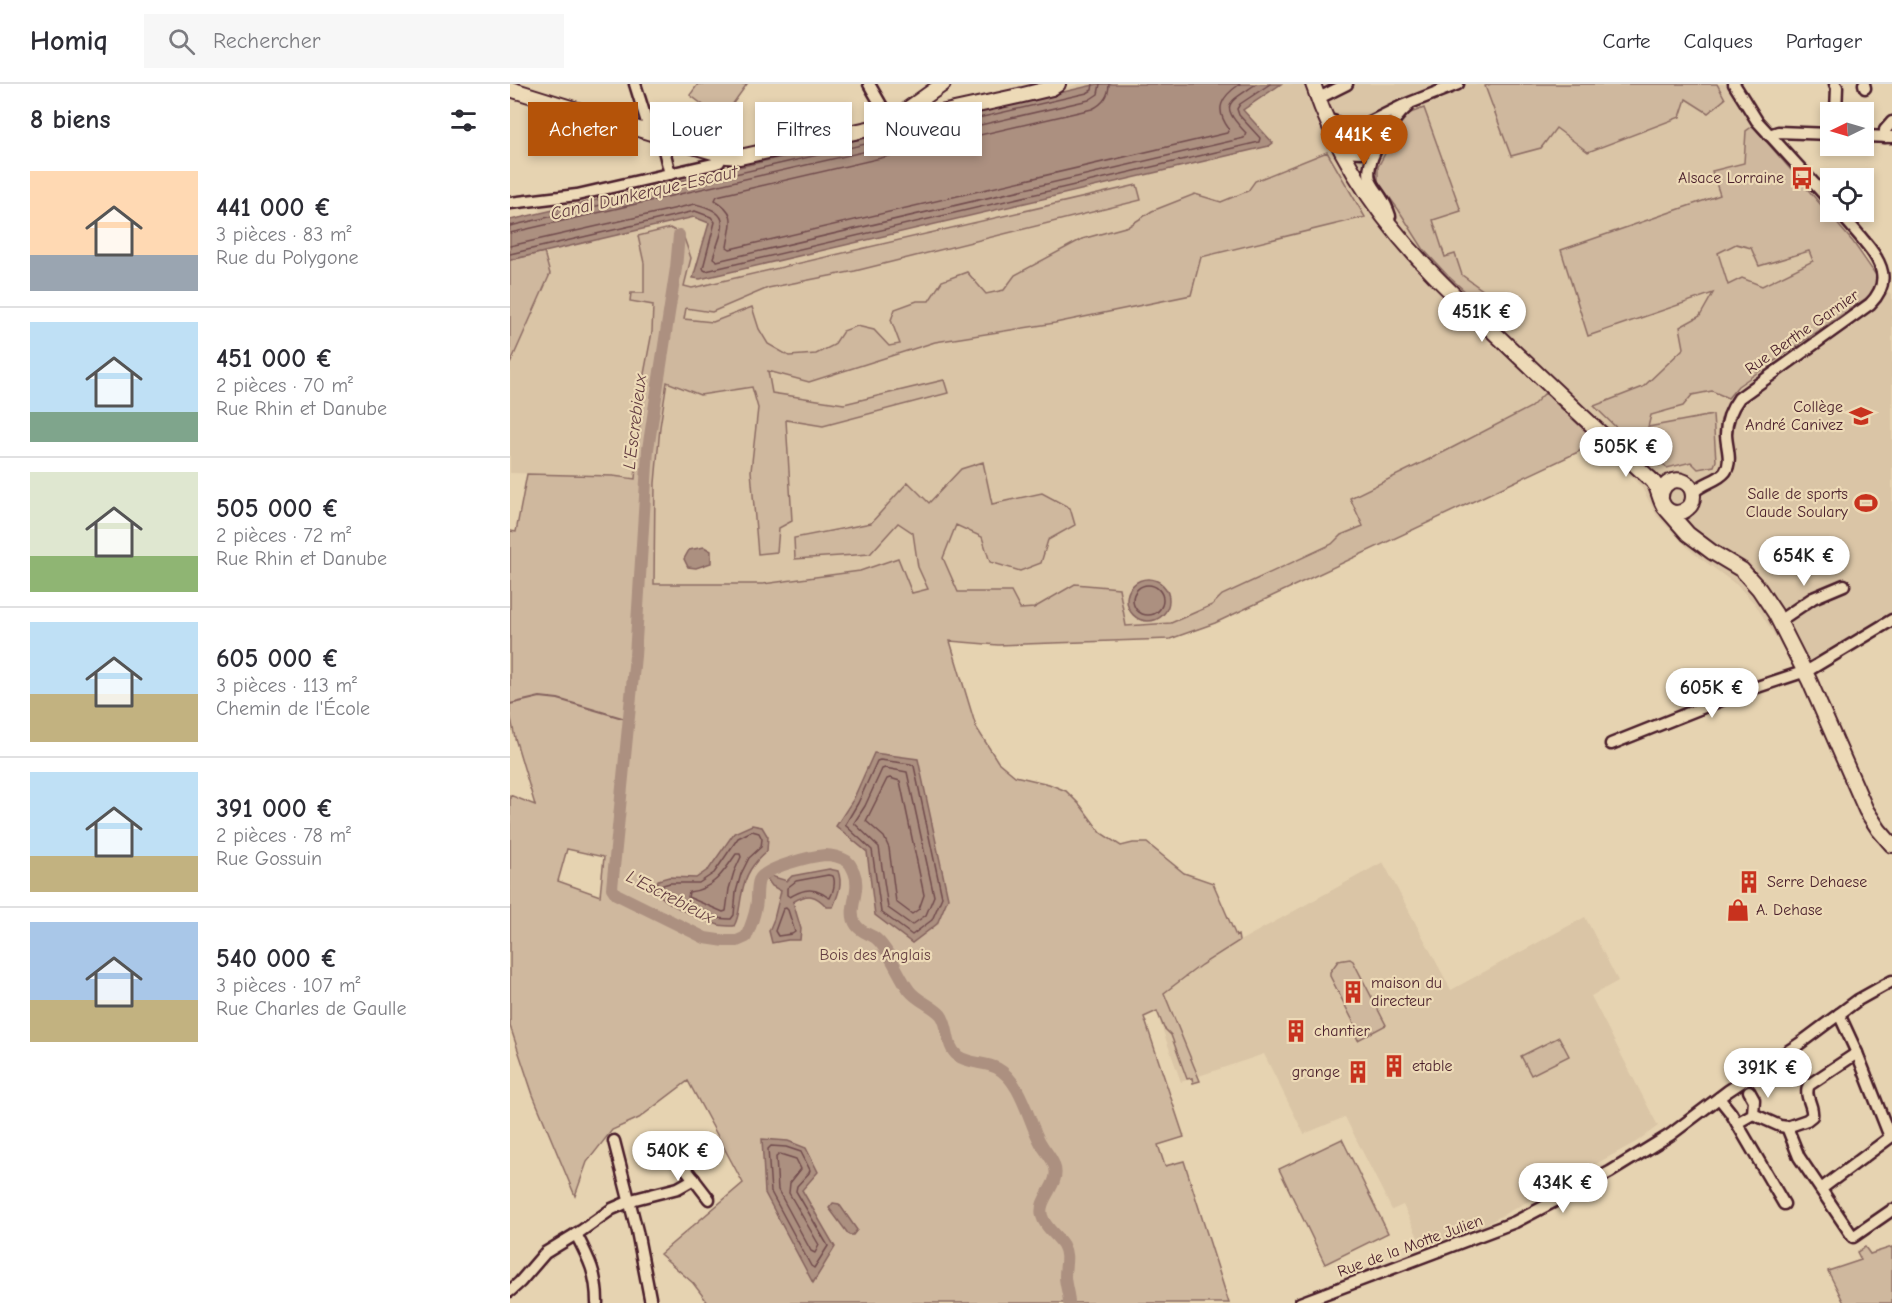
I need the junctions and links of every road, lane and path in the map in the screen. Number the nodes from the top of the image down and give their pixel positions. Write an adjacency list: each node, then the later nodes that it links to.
1 (634, 84): 20 (street)
2 (869, 84): 12 (street)
3 (943, 84): 13 (main road)
4 (1058, 84): 15 (main road)
5 (1347, 84): 10 (street)
6 (1458, 84): 11 (street)
7 (1735, 84): 22 (street)
8 (1838, 85): 14 (street)
9 (510, 89): 20 (main road)
10 (1322, 97): 16 (main road); 25 (main road)
11 (1415, 101): 18 (street); 24 (street)
12 (879, 102)
13 (918, 102)
14 (1837, 102)
15 (982, 104)
16 (1333, 121): 18 (street); 25 (main road)
17 (1892, 122): 23 (street)
18 (1362, 126): 25 (street)
19 (864, 130): 28 (main road)
20 (650, 132)
21 (1820, 134): 22 (street)
22 (1769, 135): 30 (street)
23 (1888, 137)
24 (1379, 144): 25 (street); 32 (street)
25 (1345, 149): 32 (main road); 38 (main road)
26 (666, 156): 29 (street)
27 (722, 156): 29 (street)
28 (733, 156)
29 (670, 174): 31 (street)
30 (1820, 190)
31 (510, 203)
32 (1390, 216): 36 (main road)
33 (1848, 222): 34 (street, Rue Berthe Garnier)
34 (1888, 275): 35 (street, Rue Berthe Garnier)
35 (1710, 480): 36 (street); 37 (street, Rue Berthe Garnier)
36 (1675, 481): 37 (main road); 38 (main road)
37 (1693, 494): 39 (main road)
38 (1664, 505): 39 (main road); 40 (main road)
39 (1686, 510): 40 (main road)
40 (1698, 541): 43 (main road)
41 (1844, 585): 43 (street)
42 (1892, 620): 44 (street)
43 (1779, 621): 44 (main road)
44 (1805, 671): 45 (street); 46 (main road)
45 (1611, 744)
46 (1892, 845)
47 (1891, 986): 48 (street, Rue de la Motte Julien)
48 (1839, 1014): 49 (street); 51 (street, Rue de la Motte Julien)
49 (1857, 1053): 54 (street); 55 (street)
50 (1749, 1091): 52 (street)
51 (1719, 1098): 53 (street); 68 (street, Rue de la Motte Julien)
52 (1753, 1114): 53 (street); 54 (street)
53 (1737, 1123): 62 (street)
54 (1787, 1127): 59 (street)
55 (1891, 1136): 59 (street)
56 (614, 1141): 61 (street)
57 (669, 1147): 58 (street)
58 (694, 1179): 60 (street); 61 (street)
59 (1821, 1189): 63 (street)
60 (709, 1199)
61 (629, 1200): 64 (street); 67 (street)
62 (1784, 1204)
63 (1892, 1210)
64 (576, 1234): 65 (street); 66 (street)
65 (510, 1291)
66 (597, 1303)
67 (651, 1303)
68 (1299, 1303)

